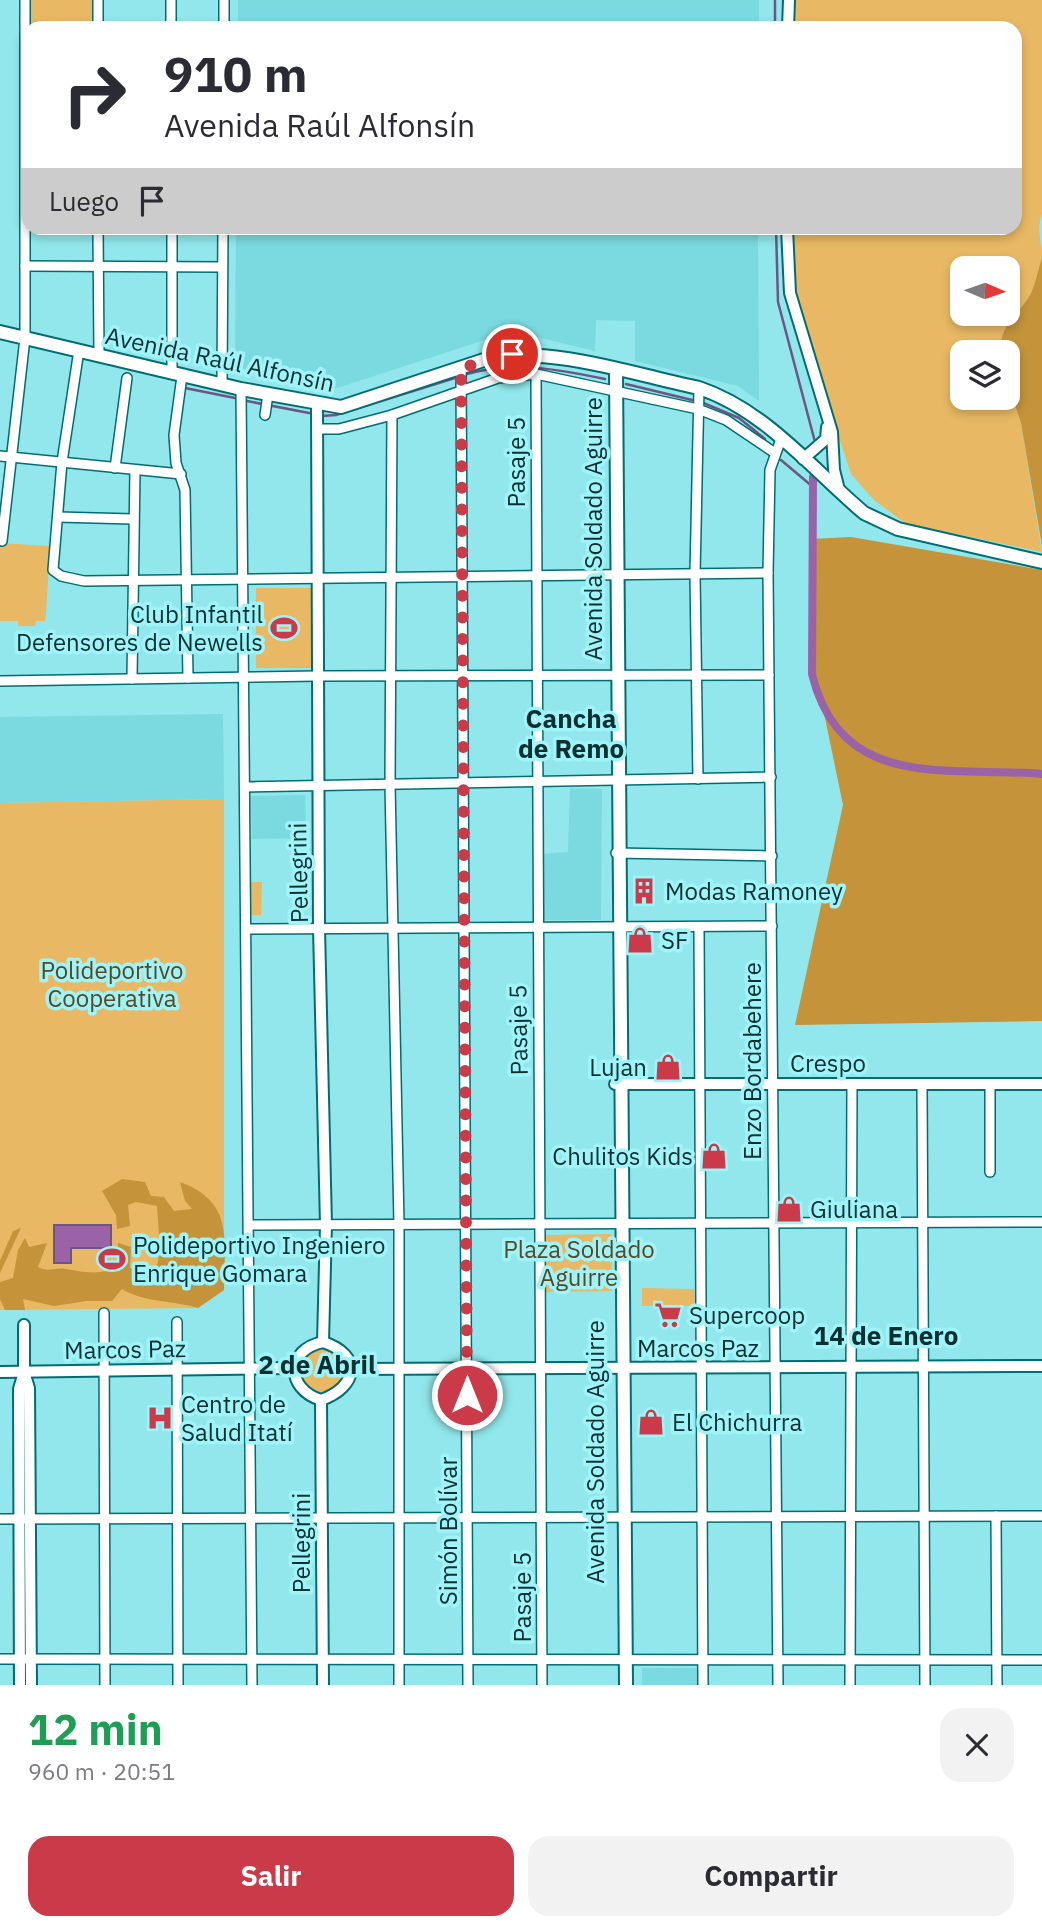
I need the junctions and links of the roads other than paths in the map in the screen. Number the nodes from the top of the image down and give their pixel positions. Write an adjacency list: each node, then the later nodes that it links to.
1 (26, 0): 6 (street)
2 (98, 0): 7 (street)
3 (171, 0): 8 (street)
4 (224, 0): 9 (street)
5 (789, 0): 10 (street)
6 (26, 21)
7 (98, 21)
8 (171, 21)
9 (224, 21)
10 (788, 21)
11 (26, 235): 16 (street)
12 (99, 235): 17 (street)
13 (172, 235): 18 (street)
14 (223, 235): 19 (street)
15 (787, 235): 36 (street)
16 (25, 267): 17 (street); 21 (street)
17 (99, 267): 18 (street); 23 (street)
18 (172, 267): 19 (street); 26 (street)
19 (222, 267): 29 (street)
20 (0, 332): 21 (main road, Avenida Raúl Alfonsín)
21 (25, 338): 22 (main road, Avenida Raúl Alfonsín); 40 (street)
22 (79, 350): 23 (main road, Avenida Raúl Alfonsín); 42 (street)
23 (99, 355): 26 (main road, Avenida Raúl Alfonsín)
24 (461, 368): 28 (main road, Avenida Raúl Alfonsín); 32 (street, Simón Bolívar); 33 (main road, Avenida Raúl Alfonsín)
25 (536, 374): 28 (street); 32 (street); 55 (street, Pasaje 5)
26 (177, 375): 29 (main road, Avenida Raúl Alfonsín); 46 (street)
27 (127, 378): 44 (street)
28 (616, 384): 30 (main road, Avenida Raúl Alfonsín); 34 (street); 53 (main road, Avenida Soldado Aguirre)
29 (222, 385): 31 (main road, Avenida Raúl Alfonsín)
30 (699, 387): 34 (street); 38 (main road, Avenida Raúl Alfonsín)
31 (241, 389): 33 (main road, Avenida Raúl Alfonsín); 60 (street)
32 (462, 392): 35 (street); 56 (street, Simón Bolívar)
33 (317, 403): 37 (street, Pellegrini)
34 (698, 409): 39 (street); 54 (street)
35 (392, 415): 37 (street); 57 (street)
36 (827, 421): 41 (street); 43 (street)
37 (317, 429): 58 (street, Pellegrini)
38 (781, 439): 39 (street, Enzo Bordabehere); 43 (main road, Avenida Raúl Alfonsín)
39 (775, 453): 52 (street, Enzo Bordabehere)
40 (5, 457): 42 (street); 50 (street)
41 (834, 461): 43 (street); 47 (street)
42 (62, 462): 44 (street); 48 (street)
43 (808, 464): 47 (main road, Avenida Raúl Alfonsín)
44 (115, 468): 45 (street)
45 (135, 470): 46 (street); 49 (street)
46 (181, 474): 59 (street)
47 (840, 493): 51 (main road, Avenida Raúl Alfonsín)
48 (58, 517): 49 (street); 61 (street)
49 (133, 519): 61 (street)
50 (2, 541)
51 (1042, 562)
52 (768, 573): 54 (street); 63 (street, Enzo Bordabehere)
53 (616, 574): 54 (street); 55 (street); 68 (main road, Avenida Soldado Aguirre)
54 (695, 574): 62 (street)
55 (534, 575): 56 (street); 67 (street, Pasaje 5)
56 (463, 576): 57 (street); 66 (street, Simón Bolívar)
57 (393, 577): 58 (street); 65 (street)
58 (317, 578): 60 (street); 64 (street, Pellegrini)
59 (185, 579): 60 (street); 61 (street); 70 (street)
60 (243, 579): 69 (street)
61 (131, 580): 71 (street)
62 (697, 675): 63 (street); 68 (street); 75 (street)
63 (769, 675): 73 (street, Enzo Bordabehere)
64 (317, 676): 65 (street); 69 (street); 79 (street, Pellegrini)
65 (392, 676): 66 (street); 78 (street)
66 (464, 676): 67 (street); 77 (street, Simón Bolívar)
67 (535, 676): 68 (street); 76 (street, Pasaje 5)
68 (617, 676): 74 (main road, Avenida Soldado Aguirre)
69 (244, 677): 70 (street); 80 (street)
70 (188, 678): 71 (street)
71 (132, 679): 72 (street)
72 (0, 681)
73 (771, 777): 75 (street); 82 (street, Enzo Bordabehere)
74 (617, 779): 75 (street); 76 (street); 81 (main road, Avenida Soldado Aguirre)
75 (698, 779)
76 (536, 781): 77 (street); 86 (street, Pasaje 5)
77 (464, 783): 78 (street); 85 (street, Simón Bolívar)
78 (390, 784): 79 (street); 88 (street)
79 (318, 786): 80 (street); 90 (street, Pellegrini)
80 (245, 787): 89 (street)
81 (617, 853): 82 (street); 83 (main road, Avenida Soldado Aguirre)
82 (772, 856): 84 (street, Enzo Bordabehere)
83 (618, 926): 86 (street); 87 (street); 91 (main road, Avenida Soldado Aguirre)
84 (772, 926): 87 (street); 93 (street, Enzo Bordabehere)
85 (466, 927): 86 (street); 88 (street); 105 (street, Simón Bolívar)
86 (537, 927): 106 (street, Pasaje 5)
87 (699, 927): 92 (street)
88 (391, 928): 90 (street); 104 (street)
89 (247, 929): 90 (street); 108 (street)
90 (319, 929): 109 (street, Pellegrini)
91 (619, 1084): 92 (street, Crespo); 107 (main road, Avenida Soldado Aguirre)
92 (699, 1084): 93 (street, Crespo); 100 (street)
93 (773, 1084): 94 (street, Crespo); 101 (street, Enzo Bordabehere)
94 (852, 1084): 95 (street, Crespo); 102 (street)
95 (922, 1084): 96 (street, Crespo); 103 (street)
96 (990, 1084): 97 (street, Crespo); 98 (street)
97 (1042, 1084)
98 (990, 1172)
99 (1042, 1222): 103 (street)
100 (700, 1223): 101 (street); 107 (street); 122 (street)
101 (774, 1223): 102 (street); 117 (street, Enzo Bordabehere)
102 (851, 1223): 103 (street); 118 (street)
103 (923, 1223): 115 (street)
104 (399, 1224): 105 (street); 109 (street); 128 (street)
105 (468, 1224): 106 (street); 124 (street, Simón Bolívar)
106 (541, 1224): 107 (street); 125 (street, Pasaje 5)
107 (619, 1224): 121 (main road, Avenida Soldado Aguirre)
108 (250, 1225): 109 (street); 119 (street)
109 (326, 1225): 113 (street, Pellegrini)
110 (104, 1313): 127 (street)
111 (177, 1322): 123 (street)
112 (24, 1325): 126 (street)
113 (323, 1342): 116 (street); 120 (street)
114 (1042, 1366): 115 (street, Marcos Paz)
115 (923, 1367): 118 (street, Marcos Paz); 133 (street)
116 (292, 1368): 119 (street, Marcos Paz); 130 (street)
117 (775, 1368): 118 (street, Marcos Paz); 122 (street, Marcos Paz); 140 (street, Enzo Bordabehere)
118 (851, 1368): 132 (street)
119 (250, 1369): 123 (street, Marcos Paz); 143 (street)
120 (354, 1369): 128 (street, Marcos Paz); 130 (street)
121 (620, 1369): 122 (street, Marcos Paz); 125 (street, Marcos Paz); 131 (main road, Avenida Soldado Aguirre)
122 (701, 1369): 139 (street)
123 (179, 1370): 127 (street, Marcos Paz); 142 (street)
124 (466, 1370): 125 (street, Marcos Paz); 128 (street, Marcos Paz); 137 (street, Simón Bolívar)
125 (541, 1370): 138 (street, Pasaje 5)
126 (24, 1371): 127 (street, Marcos Paz); 129 (street, Marcos Paz); 146 (street)
127 (104, 1371): 141 (street)
128 (399, 1371): 136 (street)
129 (0, 1372)
130 (321, 1400): 144 (street, Pellegrini)
131 (621, 1516): 138 (street); 139 (street); 156 (main road, Avenida Soldado Aguirre)
132 (850, 1516): 133 (street); 140 (street); 159 (street)
133 (924, 1516): 134 (street); 160 (street)
134 (996, 1516): 135 (street); 161 (street)
135 (1042, 1516)
136 (399, 1517): 137 (street); 144 (street); 153 (street)
137 (468, 1517): 138 (street); 154 (street, Simón Bolívar)
138 (541, 1517): 155 (street, Pasaje 5)
139 (702, 1517): 140 (street); 157 (street)
140 (778, 1517): 158 (street, Enzo Bordabehere)
141 (104, 1518): 142 (street); 146 (street); 149 (street)
142 (178, 1518): 143 (street); 150 (street)
143 (251, 1518): 144 (street); 151 (street)
144 (322, 1518): 152 (street, Pellegrini)
145 (0, 1519): 146 (street)
146 (25, 1519): 148 (street)
147 (0, 1659): 148 (street)
148 (25, 1659): 149 (street); 163 (street); 164 (street)
149 (105, 1659): 150 (street); 165 (street)
150 (178, 1659): 151 (street); 166 (street)
151 (252, 1659): 152 (street); 167 (street)
152 (323, 1660): 153 (street); 168 (street, Pellegrini)
153 (399, 1660): 154 (street); 169 (street)
154 (468, 1660): 155 (street); 170 (street, Simón Bolívar)
155 (541, 1660): 156 (street); 171 (street, Pasaje 5)
156 (621, 1660): 157 (street); 172 (main road, Avenida Soldado Aguirre); 173 (main road, Avenida Soldado Aguirre)
157 (703, 1660): 158 (street); 174 (street)
158 (778, 1660): 159 (street); 175 (street, Enzo Bordabehere)
159 (850, 1660): 160 (street); 176 (street)
160 (925, 1660): 161 (street); 177 (street)
161 (997, 1660): 162 (street); 178 (street)
162 (1042, 1660)
163 (20, 1685)
164 (31, 1685)
165 (105, 1685)
166 (178, 1685)
167 (252, 1685)
168 (323, 1685)
169 (399, 1685)
170 (468, 1685)
171 (542, 1685)
172 (617, 1685)
173 (626, 1685)
174 (703, 1685)
175 (778, 1685)
176 (850, 1685)
177 (925, 1685)
178 (997, 1685)

